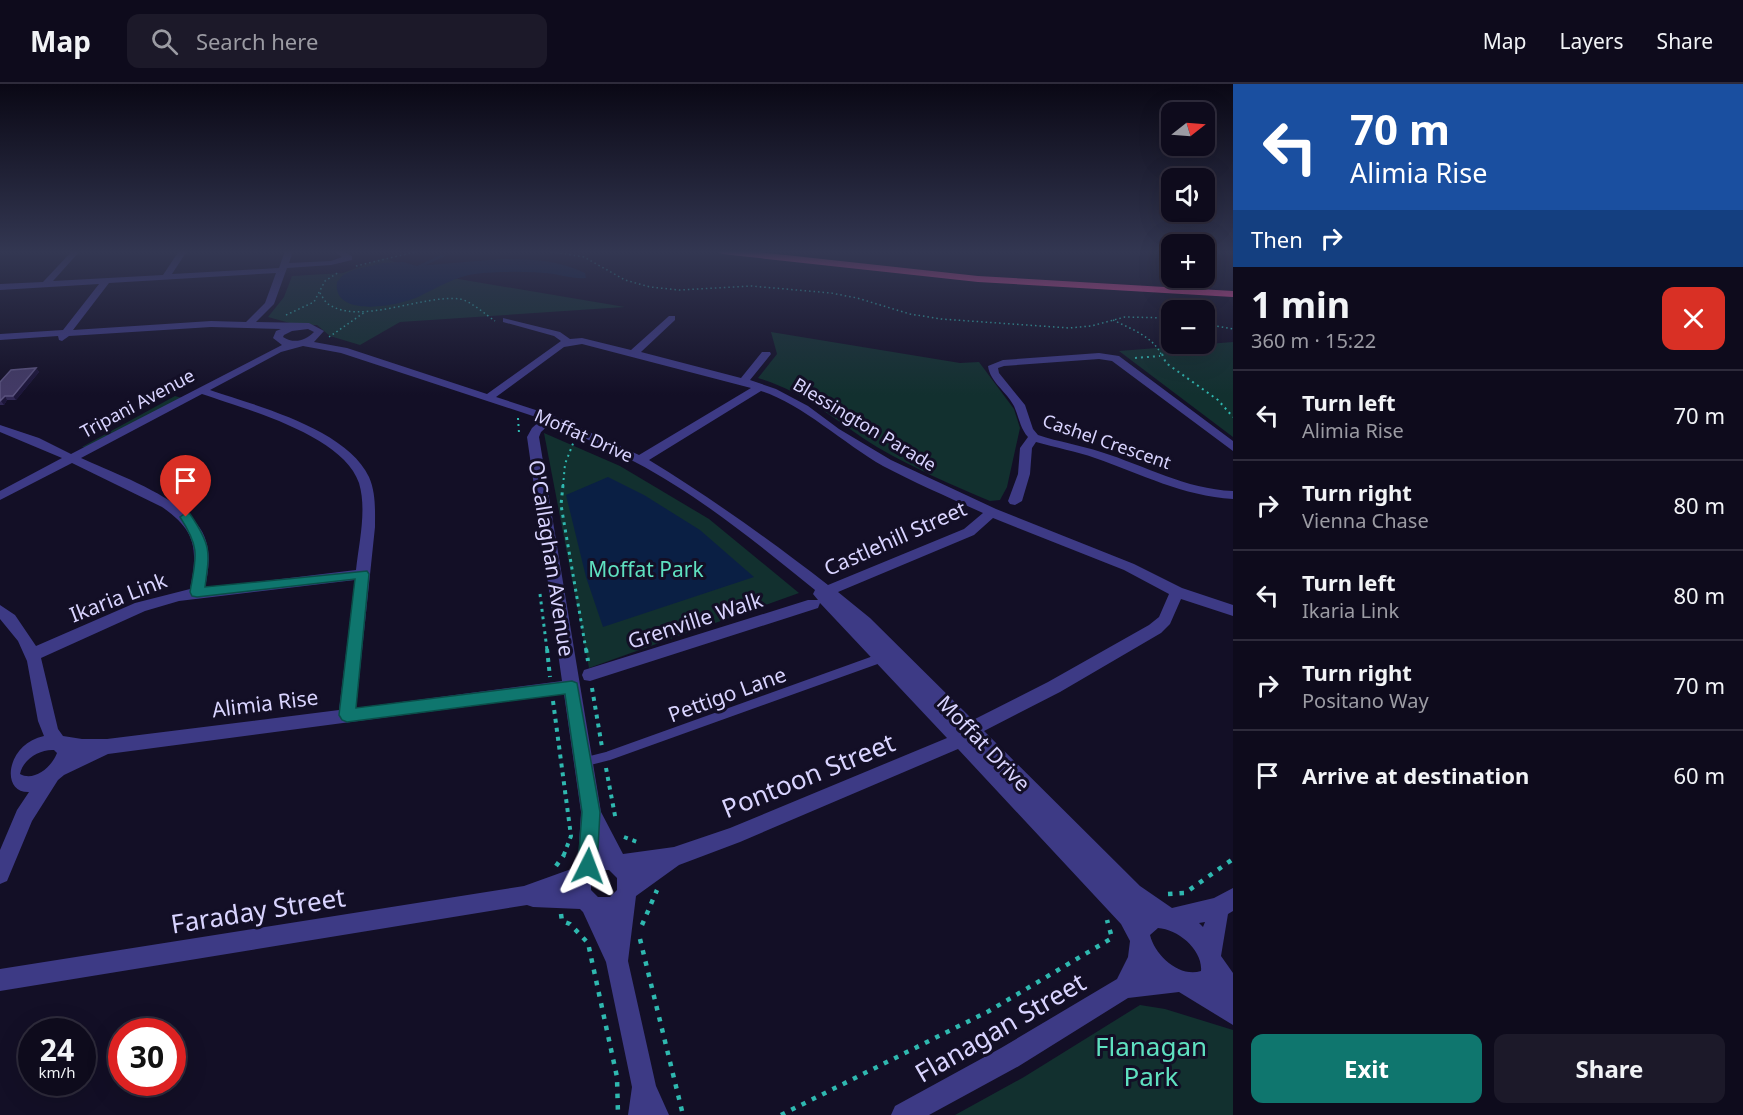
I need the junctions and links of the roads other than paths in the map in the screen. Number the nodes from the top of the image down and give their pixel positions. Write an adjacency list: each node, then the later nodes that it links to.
1 (92, 299): 8 (street)
2 (270, 299): 5 (street)
3 (672, 318): 15 (street)
4 (502, 321): 11 (street, Blessington Parade)
5 (249, 324): 6 (street); 8 (street)
6 (296, 326): 9 (street, Tripani Avenue); 10 (street, Moffat Drive)
7 (0, 337): 8 (street)
8 (62, 337): 9 (street, Moffat Drive); 12 (street)
9 (278, 337): 13 (street, Moffat Drive); 25 (street, Tripani Avenue)
10 (322, 337): 13 (street, Tripani Avenue); 14 (street, Moffat Drive)
11 (568, 342): 15 (street, Blessington Parade); 20 (street)
12 (0, 344)
13 (297, 344): 14 (street, Moffat Drive); 19 (street, Tripani Avenue)
14 (343, 350): 20 (street, Moffat Drive)
15 (633, 354): 17 (street, Blessington Parade)
16 (766, 354): 17 (street)
17 (743, 382): 18 (street, Blessington Parade)
18 (760, 387): 26 (street); 31 (street, Blessington Parade)
19 (201, 390): 25 (street, Tripani Avenue); 33 (street)
20 (489, 397): 21 (street, Moffat Drive)
21 (550, 418): 26 (street, Moffat Drive); 42 (street, O'Callaghan Avenue)
22 (0, 428): 25 (street)
23 (1034, 437): 24 (street, Cashel Crescent); 28 (street, Cashel Crescent); 30 (street)
24 (1233, 447)
25 (66, 456): 27 (street, Tripani Avenue); 29 (street, Tripani Avenue); 34 (street)
26 (640, 460): 36 (street, Moffat Drive)
27 (0, 485)
28 (1233, 495)
29 (0, 496)
30 (1015, 501)
31 (966, 502): 32 (street, Castlehill Street)
32 (991, 512): 35 (street); 36 (street, Castlehill Street)
33 (363, 574): 34 (street, Ikaria Link); 43 (street)
34 (197, 592): 39 (street, Ikaria Link)
35 (1177, 592): 38 (street); 45 (street, Pontoon Street)
36 (820, 596): 40 (street, Moffat Drive); 41 (street, Grenville Walk); 45 (street, Moffat Drive)
37 (0, 610): 39 (street)
38 (1233, 611)
39 (34, 654): 44 (street)
40 (883, 658): 45 (street, Moffat Drive); 49 (lane, Pettigo Lane)
41 (590, 675)
42 (572, 687): 43 (street, Alimia Rise); 49 (street, O'Callaghan Avenue)
43 (347, 715): 47 (street, Alimia Rise)
44 (44, 716): 46 (street); 48 (street)
45 (966, 735): 54 (street, Pontoon Street); 62 (street, Moffat Drive); 63 (street, Moffat Drive)
46 (58, 743): 47 (street, Alimia Rise); 48 (street); 50 (street)
47 (108, 747): 50 (street, Alimia Rise)
48 (22, 753): 51 (street)
49 (583, 762): 52 (street, O'Callaghan Avenue)
50 (55, 771): 51 (street, Alimia Rise); 53 (street)
51 (8, 777): 53 (street)
52 (591, 812): 55 (street, O'Callaghan Avenue); 56 (street, O'Callaghan Avenue)
53 (24, 816): 57 (street)
54 (674, 857): 55 (street, Pontoon Street); 59 (street, Pontoon Street)
55 (618, 863): 56 (street); 59 (street)
56 (584, 871): 58 (street, Faraday Street); 60 (street)
57 (0, 874)
58 (559, 891): 60 (street, Faraday Street); 66 (street, Faraday Street)
59 (627, 894): 60 (street); 65 (street)
60 (588, 902): 65 (street)
61 (1226, 903): 62 (street); 64 (street)
62 (1168, 918): 63 (street); 64 (street)
63 (1140, 938): 67 (street); 68 (street)
64 (1212, 959): 67 (street); 69 (street)
65 (617, 961): 71 (street)
66 (0, 980)
67 (1184, 983): 68 (street, Flanagan Street); 70 (street)
68 (1125, 987): 74 (street, Flanagan Street)
69 (1233, 992)
70 (1233, 1013)
71 (644, 1087): 72 (street); 73 (street)
72 (641, 1115)
73 (656, 1115)
74 (904, 1115)

